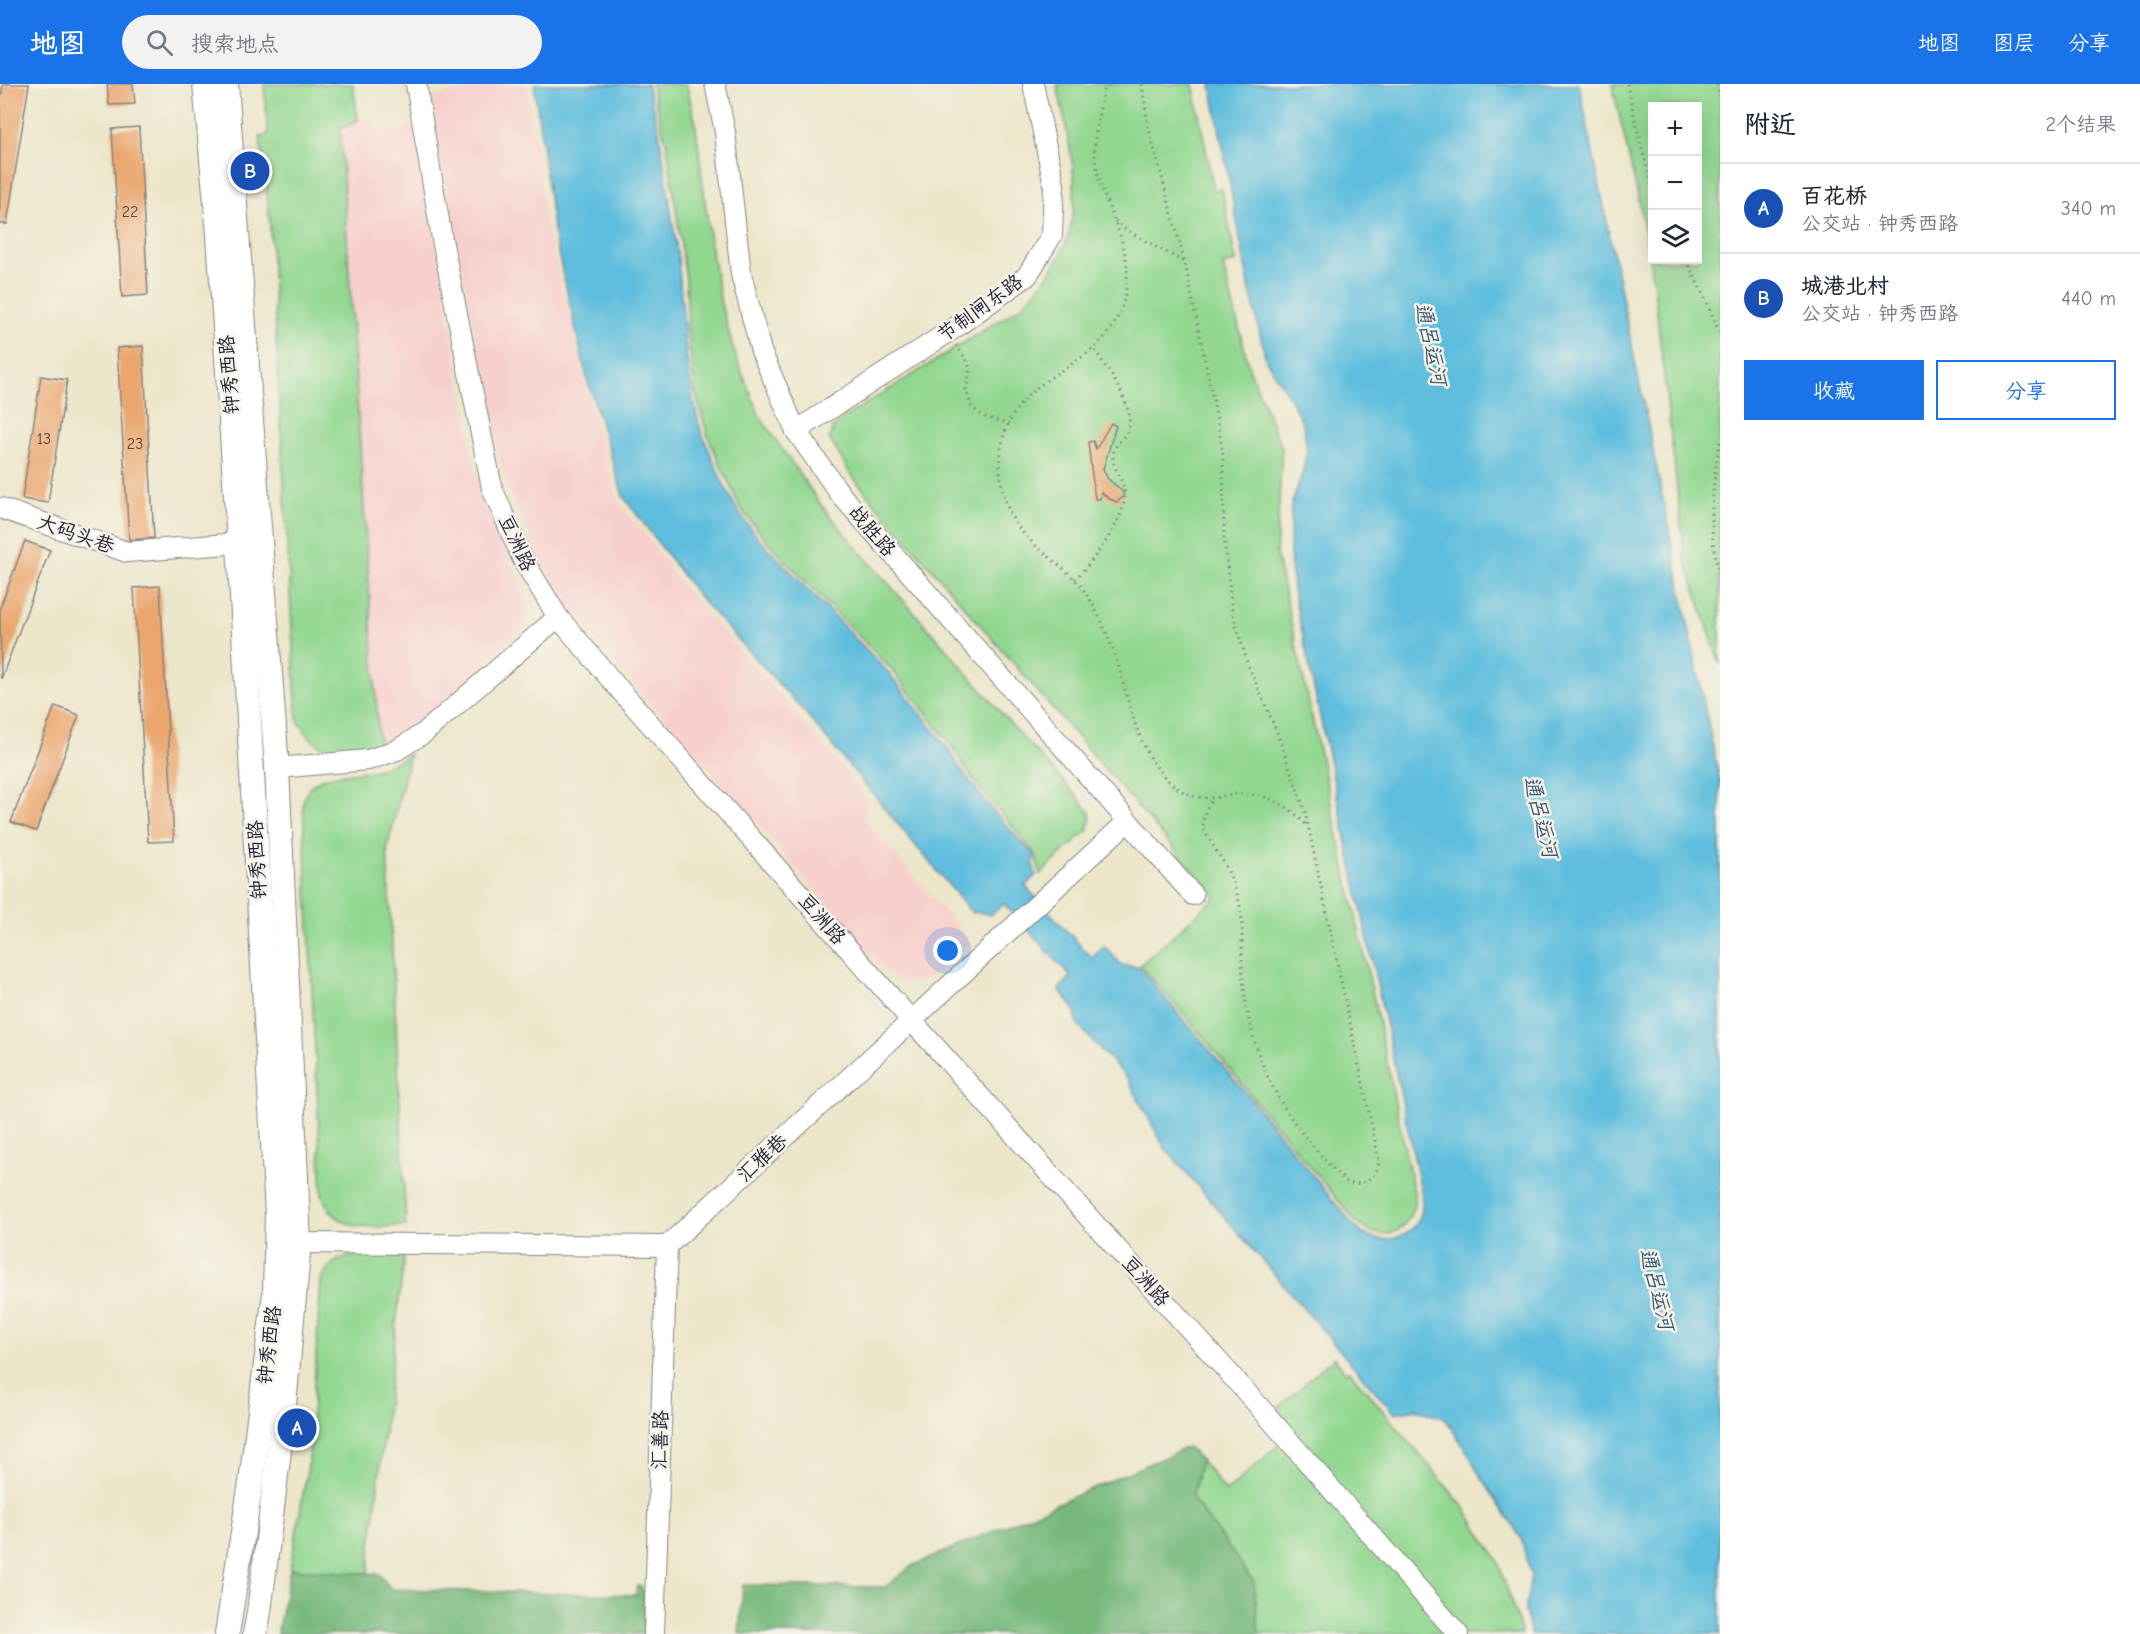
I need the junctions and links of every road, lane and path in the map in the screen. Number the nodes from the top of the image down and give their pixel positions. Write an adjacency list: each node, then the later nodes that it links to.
1 (205, 84): 22 (main road, 钟秀西路)
2 (226, 84): 22 (main road, 钟秀西路)
3 (416, 84): 25 (street, 豆洲路)
4 (715, 84): 19 (street, 战胜路)
5 (1033, 84): 19 (street, 节制闸东路)
6 (1104, 84): 12 (path)
7 (1142, 84): 13 (path)
8 (1627, 84): 11 (path)
9 (1717, 84): 10 (path)
10 (1720, 91)
11 (1648, 167)
12 (1113, 218): 13 (path); 17 (path)
13 (1185, 263): 29 (path)
14 (1688, 264): 15 (path)
15 (1720, 334)
16 (955, 343): 18 (path)
17 (1094, 349): 18 (path); 24 (path)
18 (1009, 424): 24 (path)
19 (796, 430): 28 (street, 战胜路)
20 (1720, 442): 23 (path)
21 (0, 508): 22 (street, 大码头巷)
22 (250, 543): 26 (main road, 钟秀西路); 34 (main road, 钟秀西路)
23 (1720, 573)
24 (1075, 579): 27 (path)
25 (558, 617): 26 (street); 31 (street, 豆洲路)
26 (277, 768): 32 (main road, 钟秀西路)
27 (1213, 798): 29 (path); 29 (path)
28 (1127, 822): 30 (street, 战胜路); 31 (street, 汇雅巷)
29 (1309, 828)
30 (1193, 895)
31 (912, 1021): 33 (street, 汇雅巷); 37 (street, 豆洲路)
32 (299, 1243): 33 (street); 35 (main road, 钟秀西路)
33 (667, 1246): 36 (street, 汇善路)
34 (227, 1634)
35 (255, 1634)
36 (654, 1634)
37 (1458, 1634)

